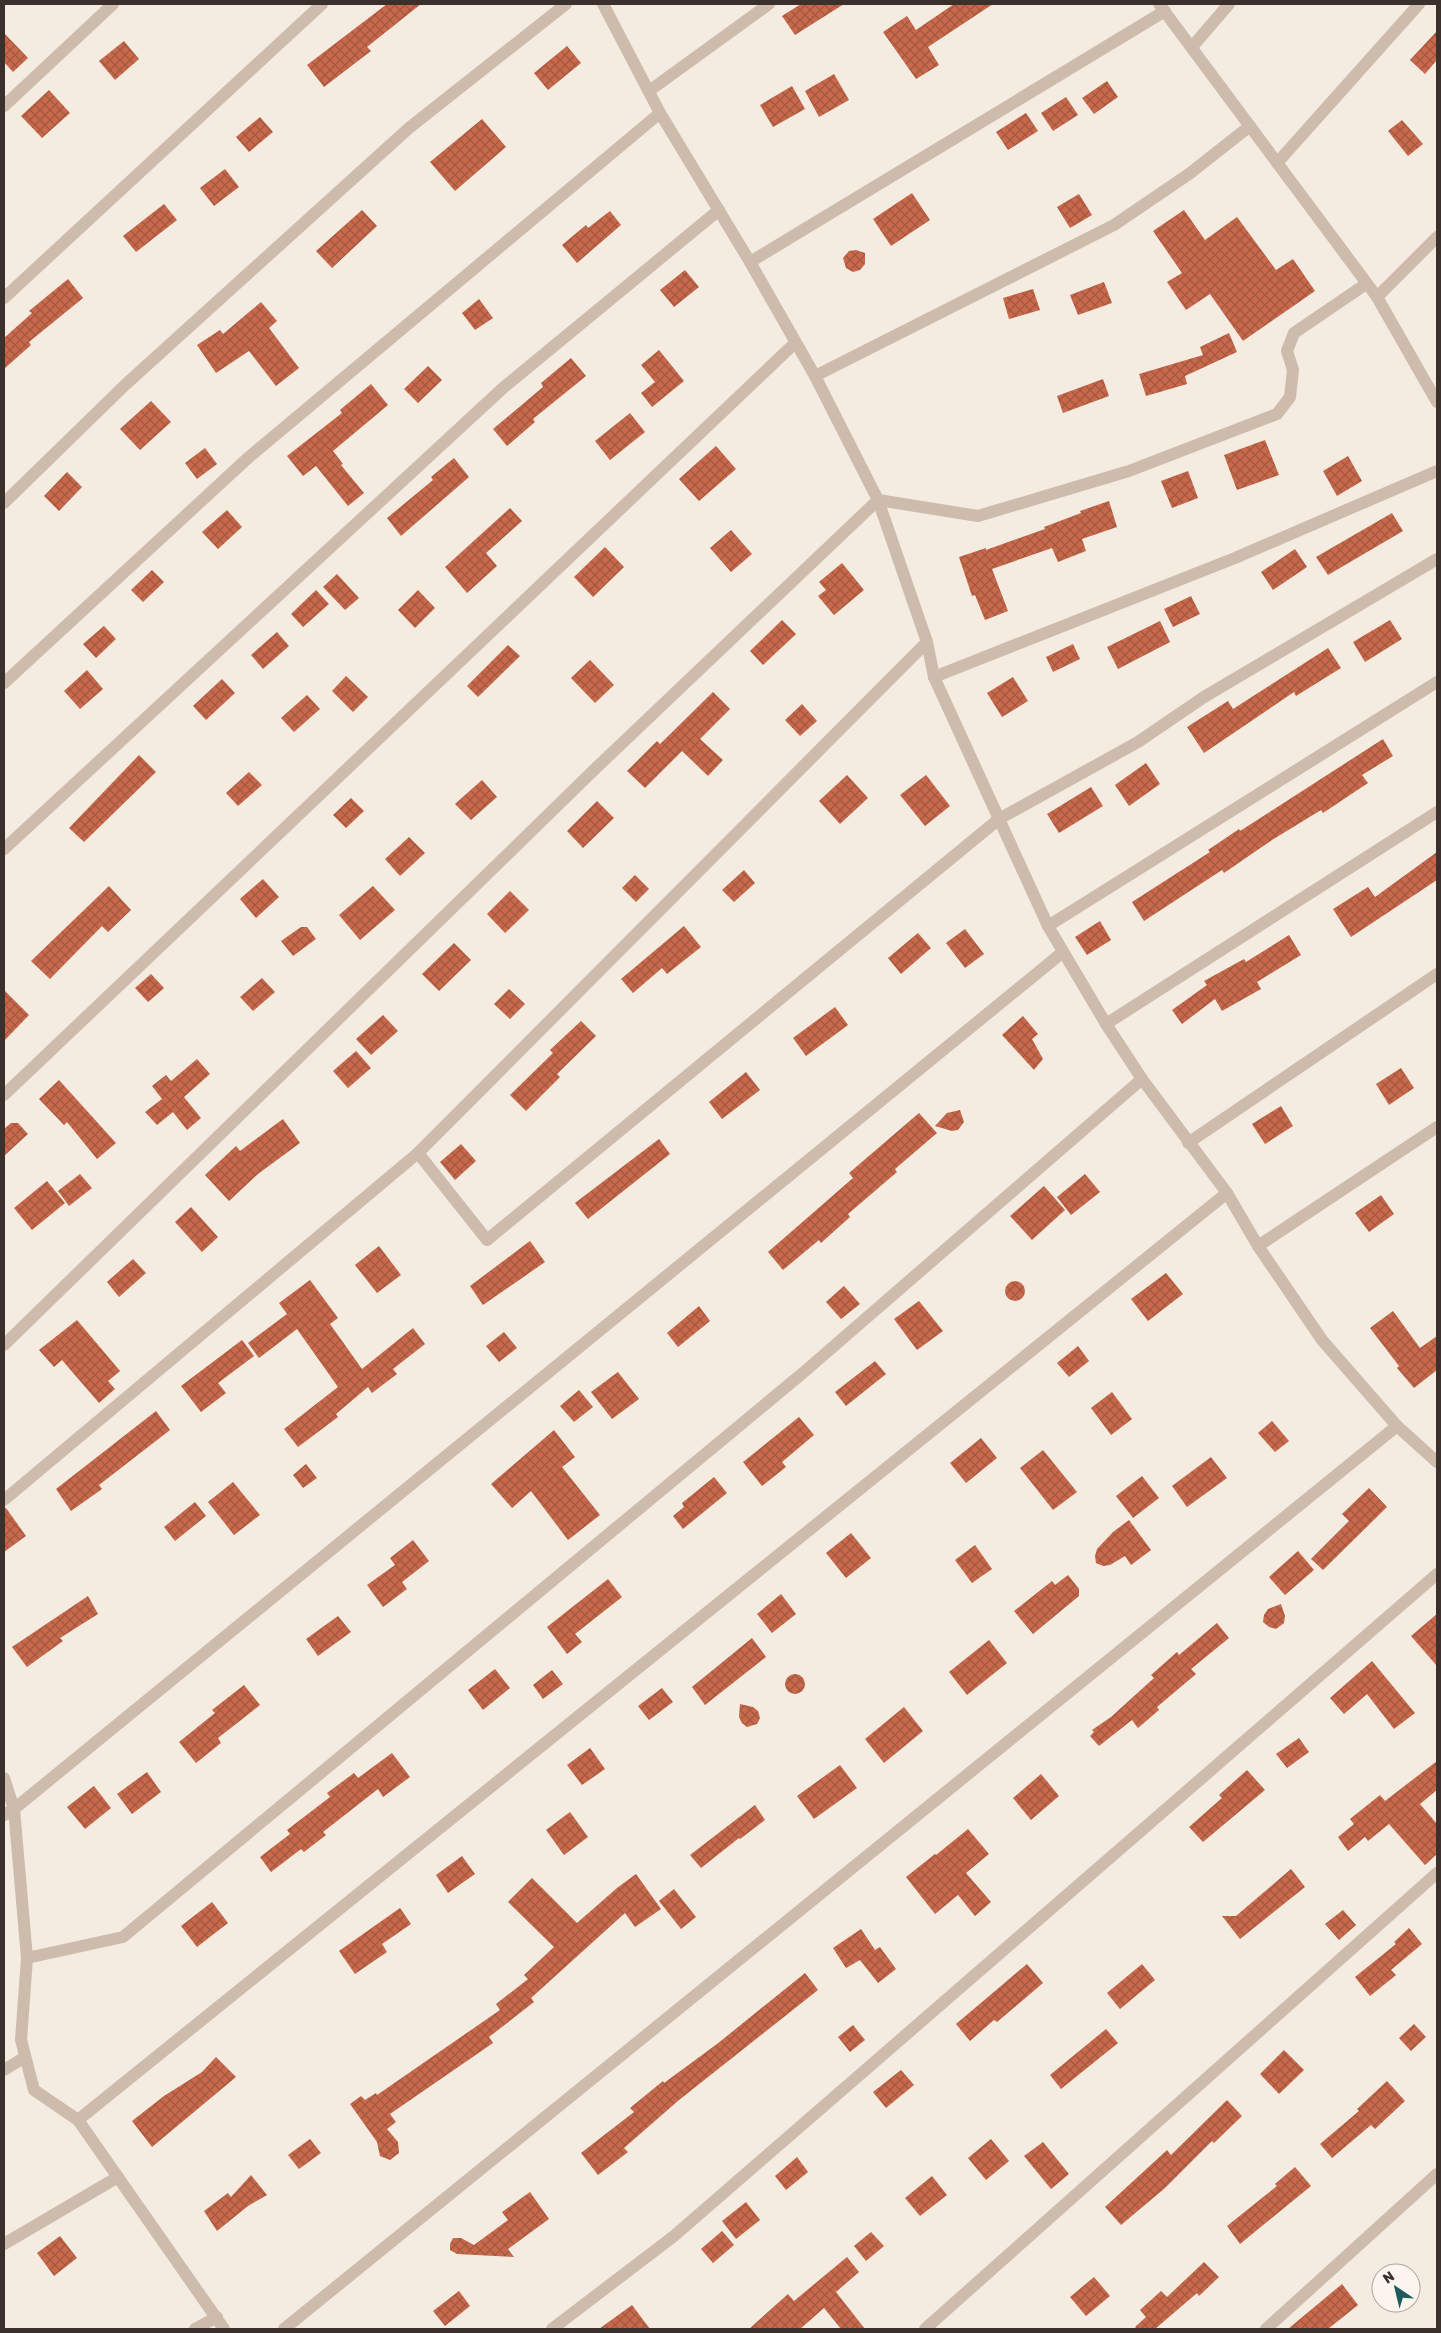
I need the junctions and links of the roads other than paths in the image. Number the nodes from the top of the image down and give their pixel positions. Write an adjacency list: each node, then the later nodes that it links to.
1 (113, 4): 11 (street)
2 (322, 4): 20 (street)
3 (566, 4): 26 (street)
4 (603, 4): 10 (street)
5 (769, 4): 10 (street)
6 (1229, 4): 9 (street)
7 (1419, 4): 14 (street)
8 (1162, 8): 9 (street); 17 (street)
9 (1192, 47): 13 (street)
10 (649, 91): 12 (street)
11 (4, 106)
12 (660, 113): 15 (street); 31 (street)
13 (1250, 126): 14 (street); 22 (street)
14 (1277, 163): 18 (street)
15 (719, 210): 17 (street); 34 (street)
16 (1437, 237): 19 (street)
17 (750, 262): 21 (street)
18 (1366, 284): 19 (street); 25 (street)
19 (1377, 297): 23 (street)
20 (4, 298)
21 (795, 343): 22 (street); 40 (street)
22 (815, 376): 25 (street)
23 (1437, 402)
24 (1437, 471): 29 (street)
25 (878, 500): 28 (street); 46 (street)
26 (4, 503)
27 (1437, 559): 33 (street)
28 (927, 642): 29 (street); 43 (street)
29 (934, 677): 33 (street)
30 (1437, 682): 35 (street)
31 (4, 683)
32 (1437, 812): 38 (street)
33 (999, 819): 35 (street); 43 (street)
34 (4, 849)
35 (1048, 926): 36 (street)
36 (1063, 952): 38 (street); 52 (street)
37 (1437, 974): 42 (street)
38 (1106, 1024): 39 (street)
39 (1142, 1079): 42 (street); 54 (street)
40 (4, 1095)
41 (1437, 1127): 45 (street)
42 (1188, 1142): 44 (street)
43 (418, 1153): 49 (street)
44 (1227, 1193): 45 (street); 57 (street)
45 (1258, 1246): 47 (street)
46 (4, 1345)
47 (1397, 1426): 48 (street); 64 (street)
48 (1437, 1462)
49 (4, 1500)
50 (1437, 1574): 65 (street)
51 (4, 1778): 52 (street)
52 (9, 1812): 54 (street)
53 (1437, 1873): 66 (street)
54 (27, 1958): 55 (street)
55 (25, 2056): 56 (street); 57 (street)
56 (4, 2070)
57 (78, 2120): 59 (street)
58 (1437, 2174): 67 (street)
59 (118, 2177): 60 (street); 61 (street)
60 (4, 2244)
61 (217, 2317): 62 (street); 63 (street)
62 (195, 2329)
63 (224, 2329)
64 (284, 2329)
65 (552, 2329)
66 (925, 2329)
67 (1266, 2329)

